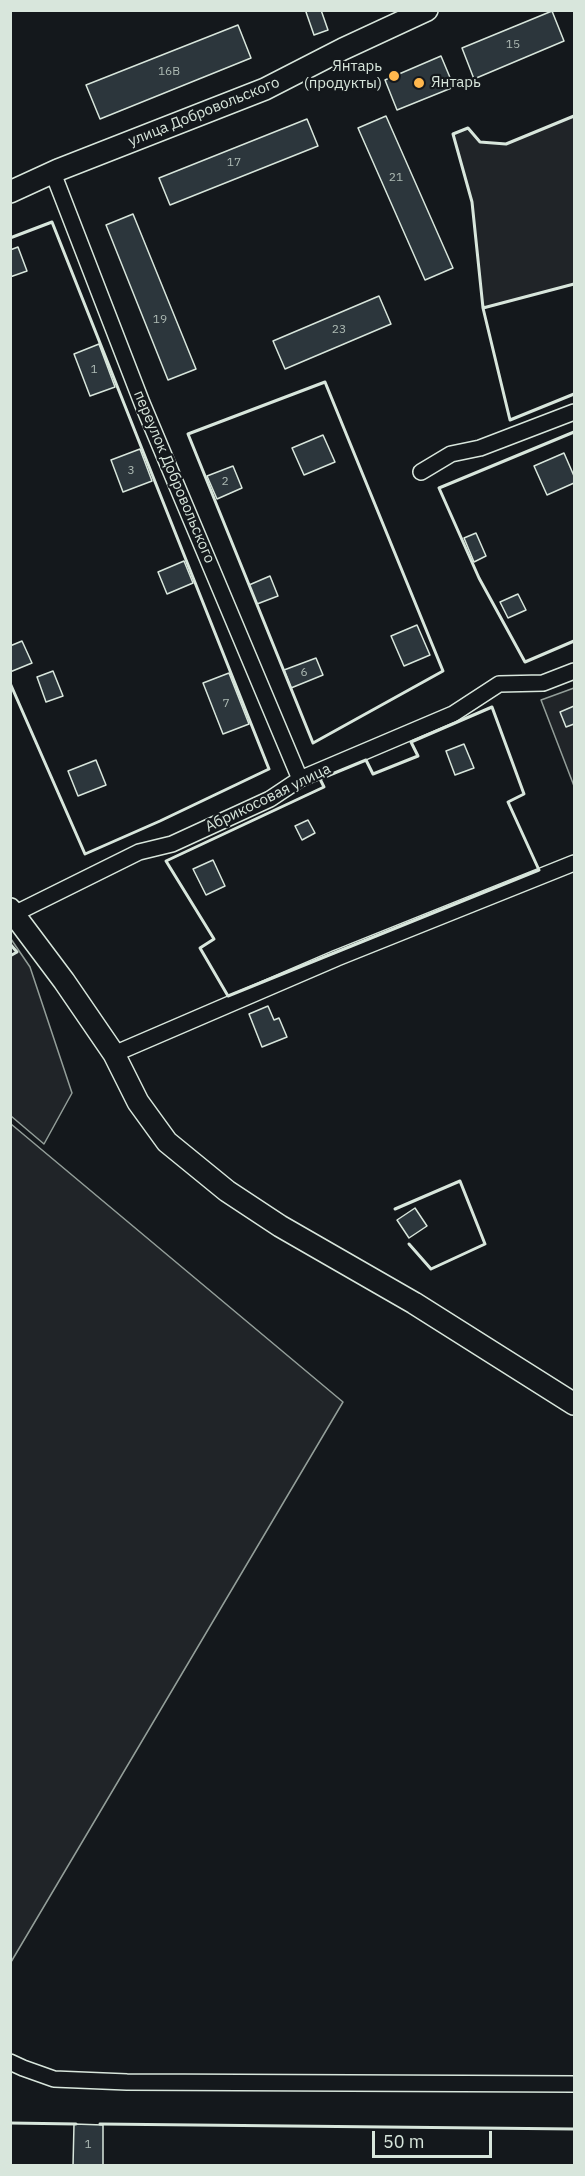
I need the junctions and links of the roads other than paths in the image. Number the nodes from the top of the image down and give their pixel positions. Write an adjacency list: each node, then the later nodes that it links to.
1 (427, 10): 2 (street, улица Добровольского)
2 (53, 173): 3 (street, улица Добровольского); 7 (street, переулок Добровольского)
3 (10, 192)
4 (574, 412): 5 (street)
5 (421, 472)
6 (574, 671): 7 (street, Абрикосовая улица)
7 (300, 779): 9 (street, Абрикосовая улица)
8 (574, 863): 10 (street)
9 (12, 911): 10 (street)
10 (114, 1054): 11 (street)
11 (574, 1404)
12 (10, 2061): 13 (street)
13 (574, 2084)

